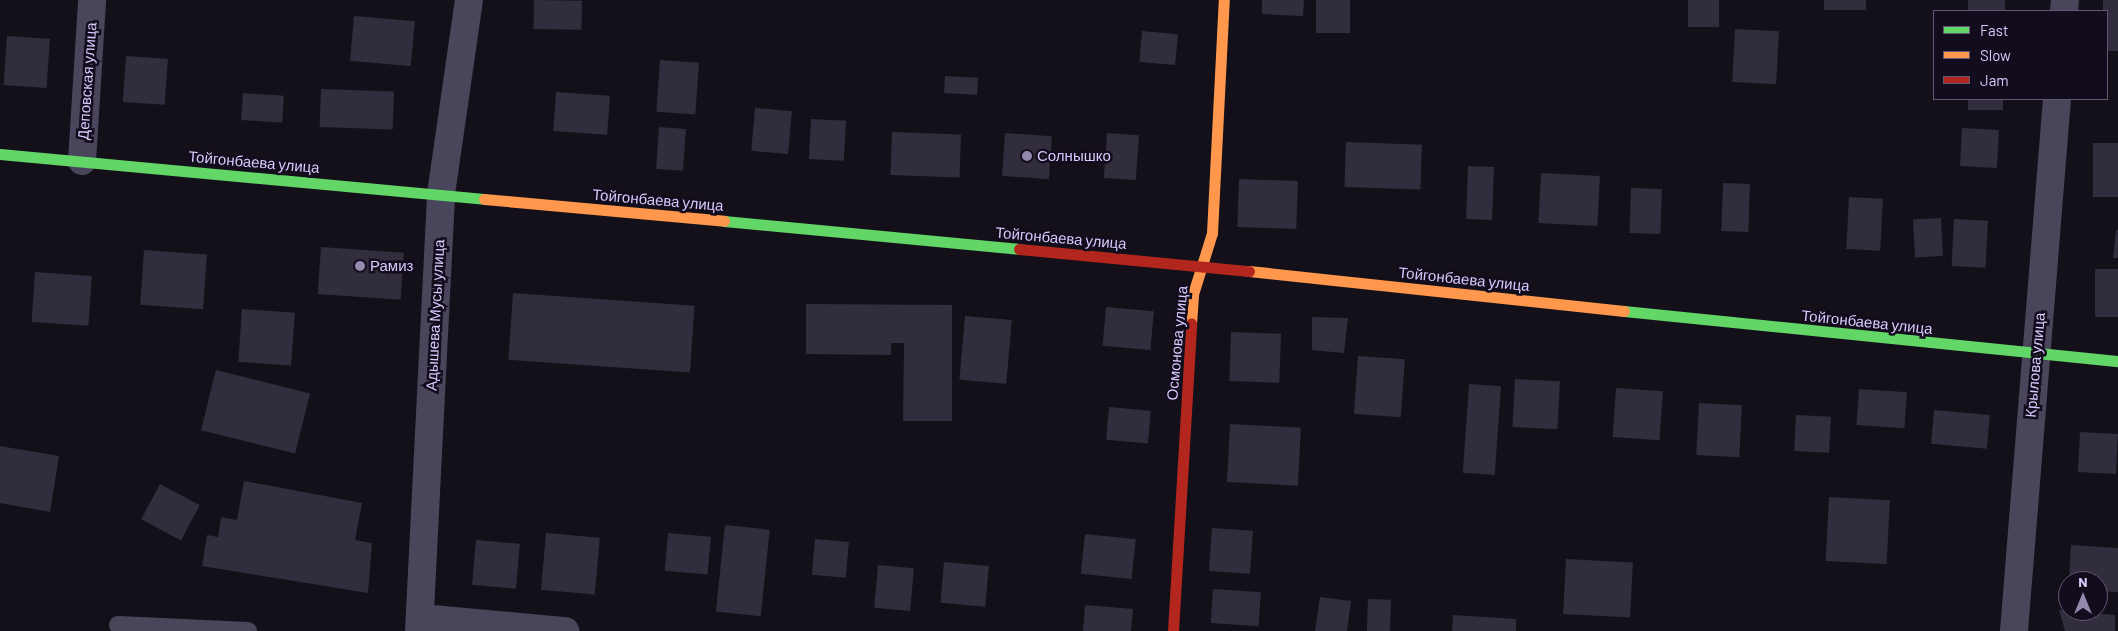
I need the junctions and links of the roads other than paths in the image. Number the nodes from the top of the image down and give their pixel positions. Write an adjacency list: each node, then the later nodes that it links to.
1 (92, 0): 6 (street, Деповская улица)
2 (469, 0): 7 (street, Адышева Мусы улица)
3 (1224, 0): 8 (street, Осмонова улица)
4 (2057, 100): 9 (street, Крылова улица)
5 (0, 154): 6 (street, Тойгонбаева улица)
6 (82, 161): 7 (street, Тойгонбаева улица)
7 (441, 194): 8 (street, Тойгонбаева улица); 11 (street, Адышева Мусы улица)
8 (1202, 266): 9 (street, Тойгонбаева улица); 15 (street, Осмонова улица)
9 (2036, 355): 10 (street, Тойгонбаева улица); 16 (street, Крылова улица)
10 (2118, 361)
11 (420, 624): 14 (street)
12 (118, 625): 13 (lane)
13 (248, 631)
14 (565, 631)
15 (1173, 631)
16 (2014, 631)

